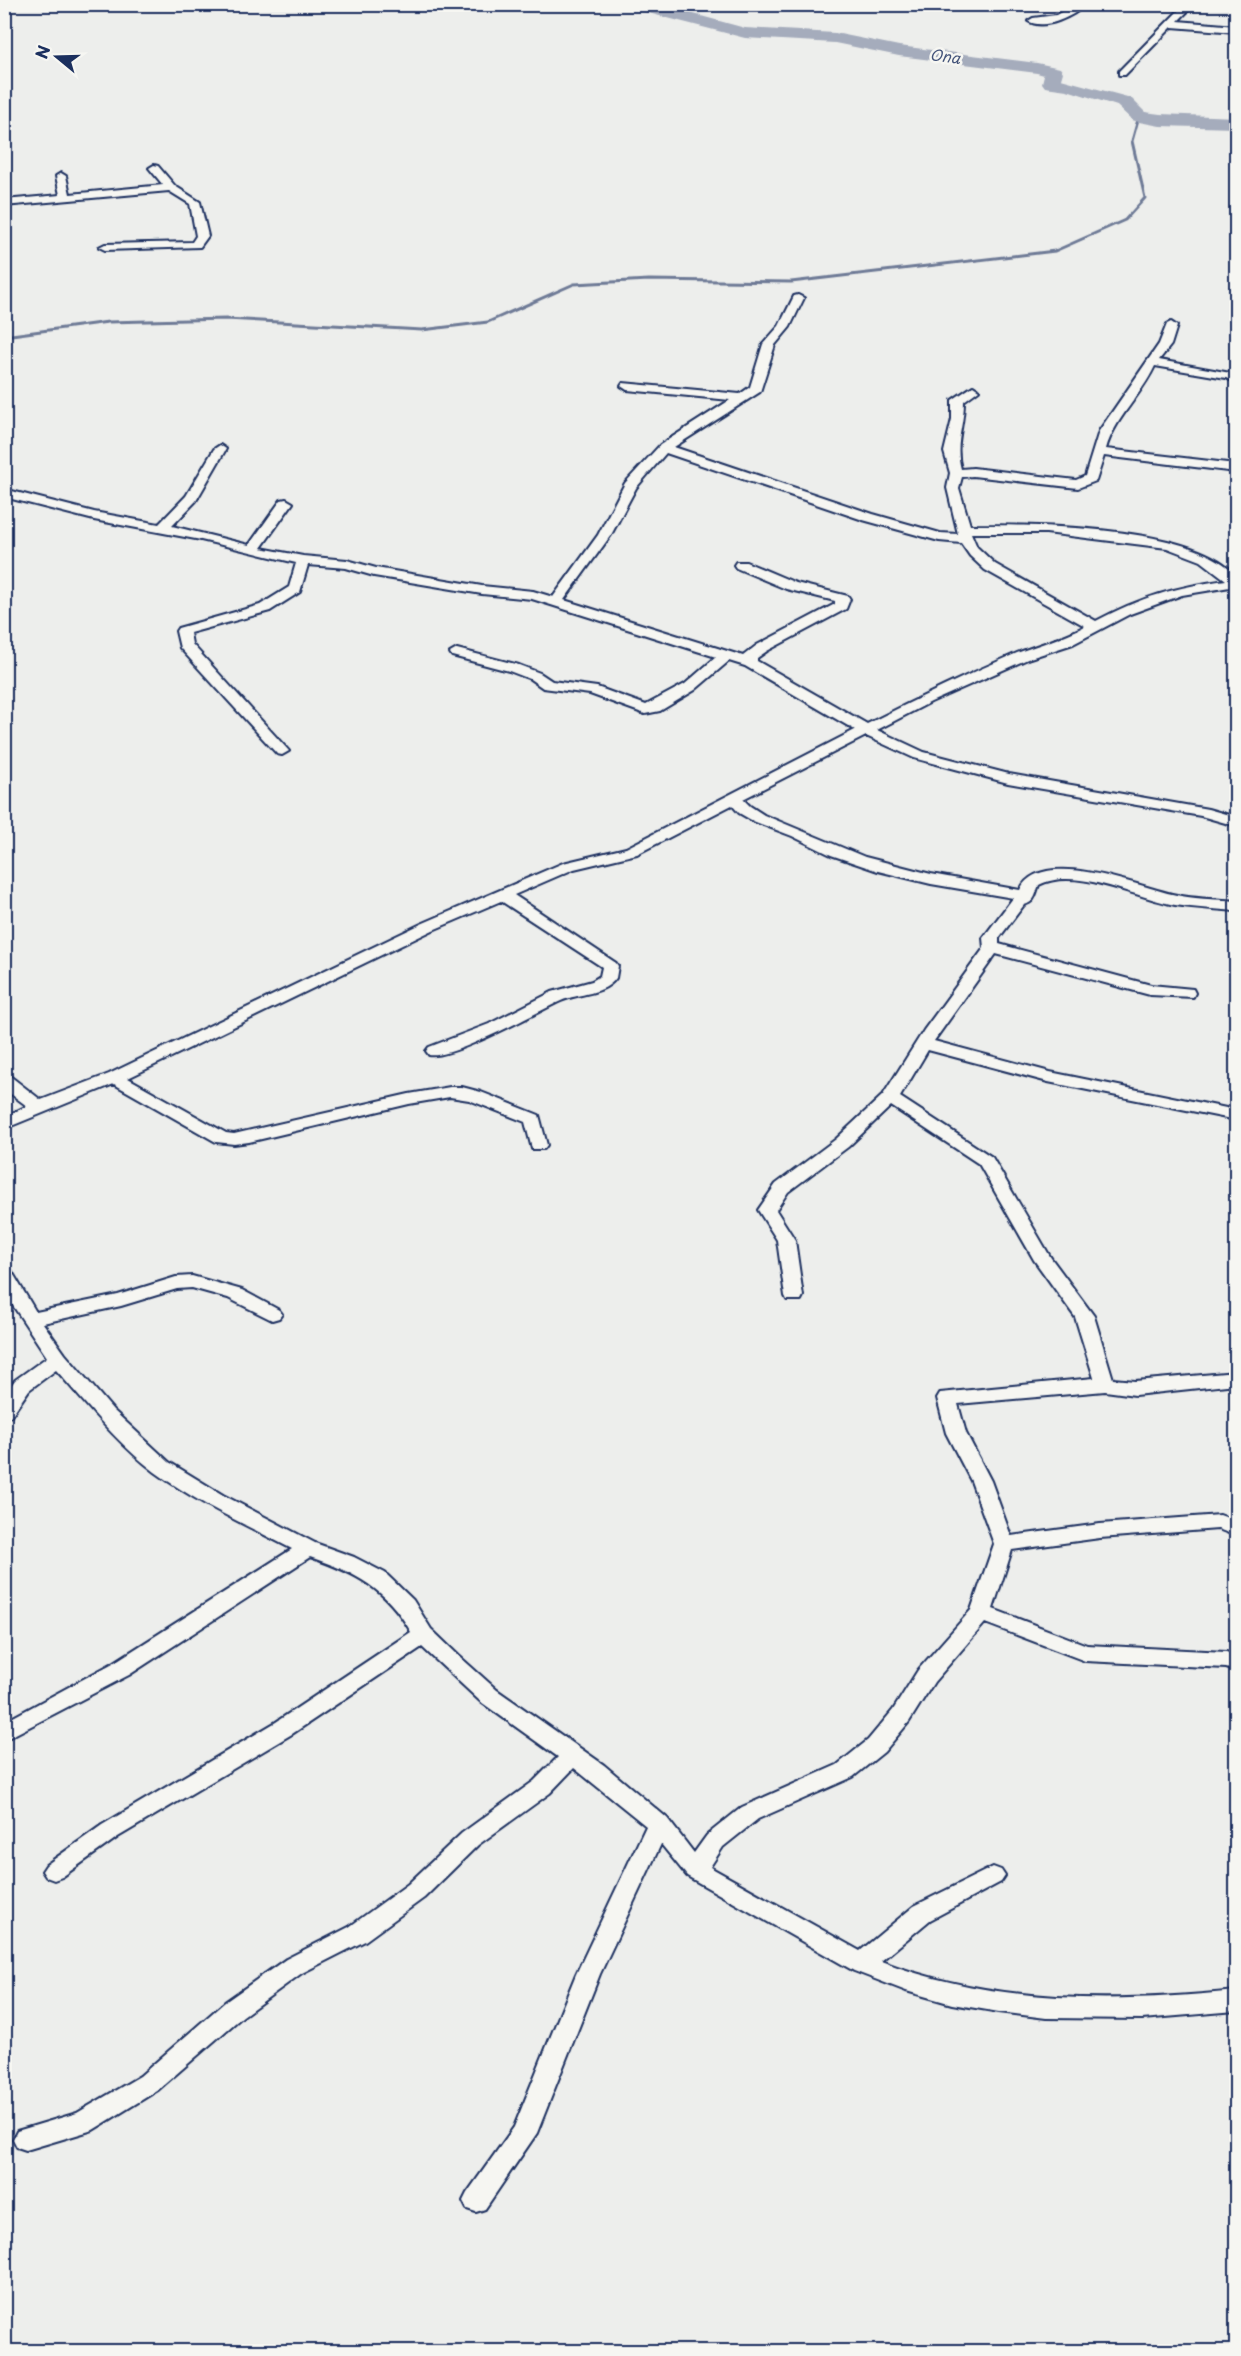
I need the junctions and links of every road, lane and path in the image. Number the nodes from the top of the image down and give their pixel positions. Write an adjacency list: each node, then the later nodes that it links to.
1 (1082, 4): 3 (street)
2 (1191, 4): 4 (street)
3 (1033, 21)
4 (1169, 24): 5 (street); 6 (street)
5 (1236, 29)
6 (1122, 73)
7 (154, 168): 9 (street)
8 (61, 176): 10 (street)
9 (171, 188): 10 (street); 12 (street)
10 (66, 198): 11 (street)
11 (4, 203)
12 (105, 247)
13 (798, 298): 19 (street)
14 (1171, 326): 15 (street)
15 (1151, 362): 16 (street); 22 (street)
16 (1236, 379)
17 (627, 386): 19 (street)
18 (973, 390): 24 (street)
19 (743, 398): 20 (street)
20 (664, 448): 28 (street); 33 (street)
21 (220, 449): 27 (street)
22 (1099, 452): 23 (street); 24 (street)
23 (1236, 468)
24 (956, 474): 28 (street)
25 (4, 493): 27 (street)
26 (286, 503): 29 (street)
27 (163, 528): 29 (street)
28 (965, 534): 32 (street); 34 (street)
29 (253, 550): 30 (street)
30 (303, 560): 33 (street); 39 (street)
31 (741, 565): 37 (street)
32 (1236, 582): 34 (street)
33 (557, 601): 36 (street)
34 (1095, 625): 38 (street)
35 (457, 653): 36 (street)
36 (727, 655): 37 (street)
37 (750, 663): 38 (street)
38 (865, 729): 40 (street); 41 (street)
39 (282, 751)
40 (734, 796): 42 (street); 43 (street)
41 (1236, 822)
42 (504, 896): 48 (street); 49 (street)
43 (1028, 896): 44 (street); 45 (street)
44 (1236, 906)
45 (993, 947): 46 (street); 47 (street)
46 (1188, 993)
47 (925, 1044): 51 (street); 53 (street)
48 (435, 1051)
49 (115, 1078): 52 (street); 55 (street)
50 (4, 1080): 52 (street)
51 (890, 1098): 57 (street); 62 (street)
52 (39, 1107): 54 (street)
53 (1236, 1115)
54 (5, 1123)
55 (538, 1145)
56 (4, 1274): 59 (street)
57 (794, 1296)
58 (272, 1314): 59 (street)
59 (33, 1319): 60 (street)
60 (58, 1359): 63 (street); 66 (street)
61 (1236, 1378): 62 (street)
62 (1105, 1384): 65 (street)
63 (4, 1411)
64 (1236, 1529): 65 (street)
65 (1004, 1544): 67 (street)
66 (308, 1548): 68 (street); 70 (street)
67 (981, 1612): 69 (street); 73 (street)
68 (423, 1635): 71 (street); 74 (street)
69 (1236, 1663)
70 (4, 1732)
71 (573, 1755): 72 (street); 78 (street)
72 (659, 1824): 73 (street); 79 (street)
73 (695, 1869): 76 (street)
74 (54, 1871)
75 (993, 1876): 76 (street)
76 (862, 1964): 77 (street)
77 (1236, 2001)
78 (26, 2139)
79 (476, 2201)

